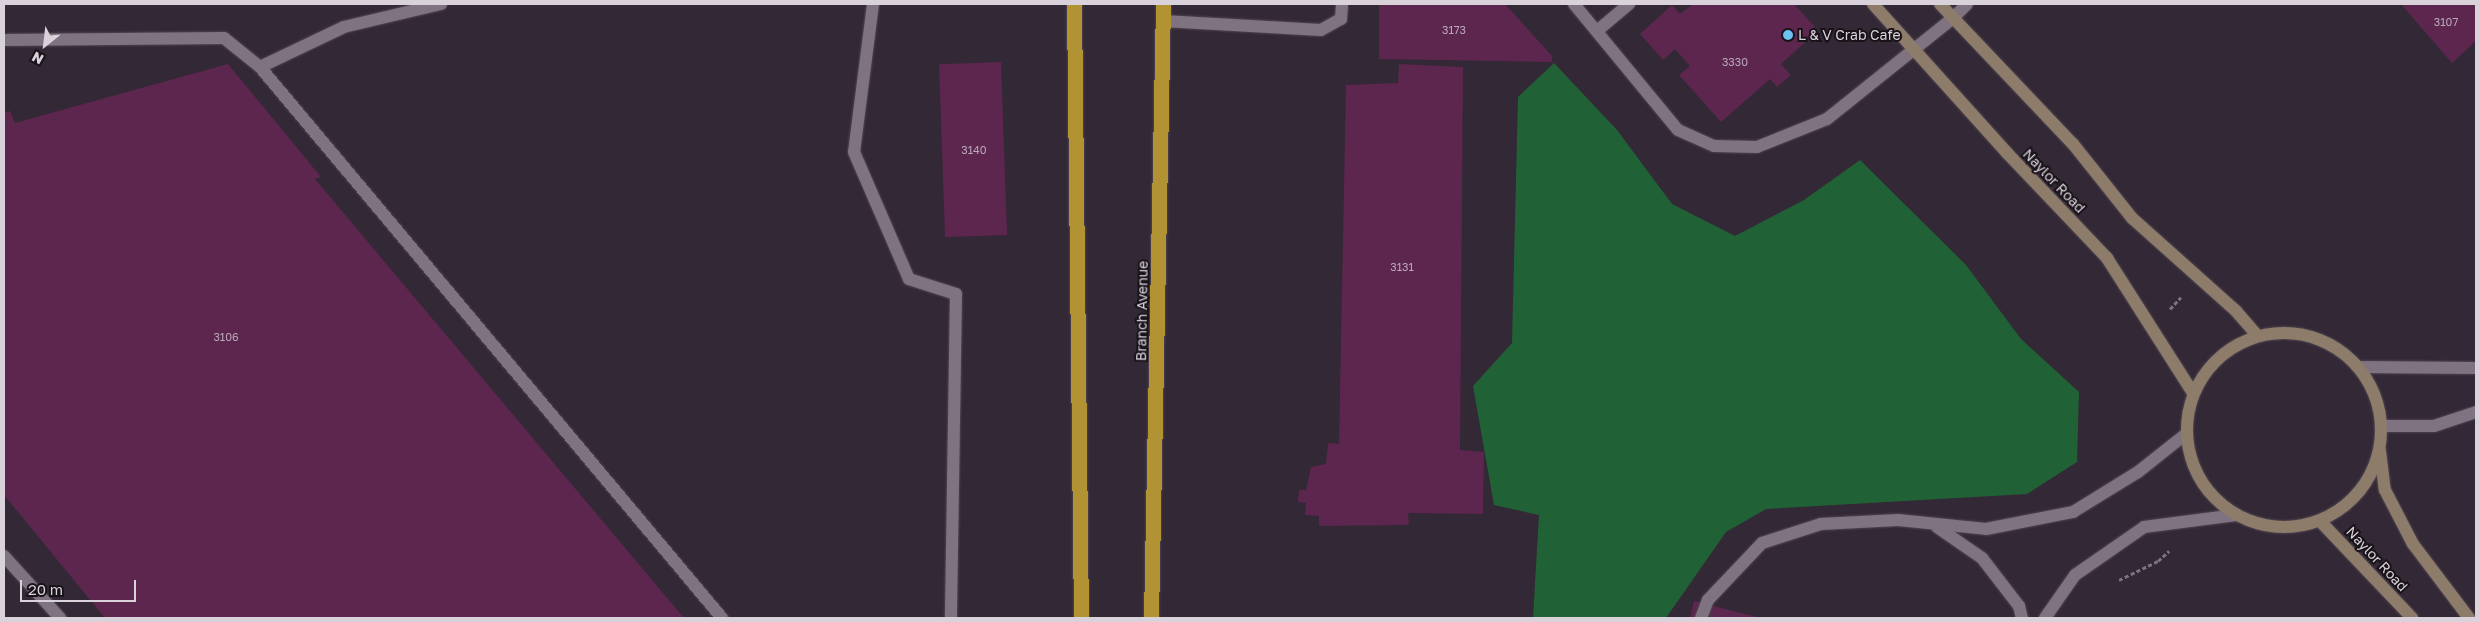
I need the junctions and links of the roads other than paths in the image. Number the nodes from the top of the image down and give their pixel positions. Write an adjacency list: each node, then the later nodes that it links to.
1 (441, 4): 16 (street)
2 (873, 4): 31 (street)
3 (1074, 4): 32 (highway)
4 (1163, 4): 12 (highway, Branch Avenue)
5 (1342, 4): 12 (street)
6 (1574, 4): 13 (street)
7 (1629, 4): 13 (street)
8 (1873, 4): 15 (main road, Naylor Road)
9 (1940, 4): 11 (main road)
10 (1967, 4): 11 (street)
11 (1952, 19): 15 (street); 17 (main road)
12 (1163, 21): 33 (highway, Branch Avenue)
13 (1597, 31): 15 (street)
14 (4, 40): 16 (street)
15 (1913, 49): 20 (main road, Naylor Road)
16 (260, 67): 30 (street)
17 (2258, 336): 18 (main road); 20 (main road)
18 (2358, 367): 19 (street); 22 (main road)
19 (2476, 368)
20 (2193, 393): 23 (main road)
21 (2476, 412): 22 (street)
22 (2381, 426): 24 (main road)
23 (2186, 434): 25 (main road); 27 (street)
24 (2379, 450): 26 (main road); 38 (main road)
25 (2236, 515): 26 (main road); 36 (street)
26 (2320, 521): 37 (main road, Naylor Road)
27 (1937, 527): 34 (street); 35 (street)
28 (4, 556): 29 (street)
29 (60, 618)
30 (722, 618)
31 (951, 618)
32 (1082, 618)
33 (1151, 618)
34 (1701, 618)
35 (2022, 618)
36 (2045, 618)
37 (2412, 618)
38 (2468, 618)

